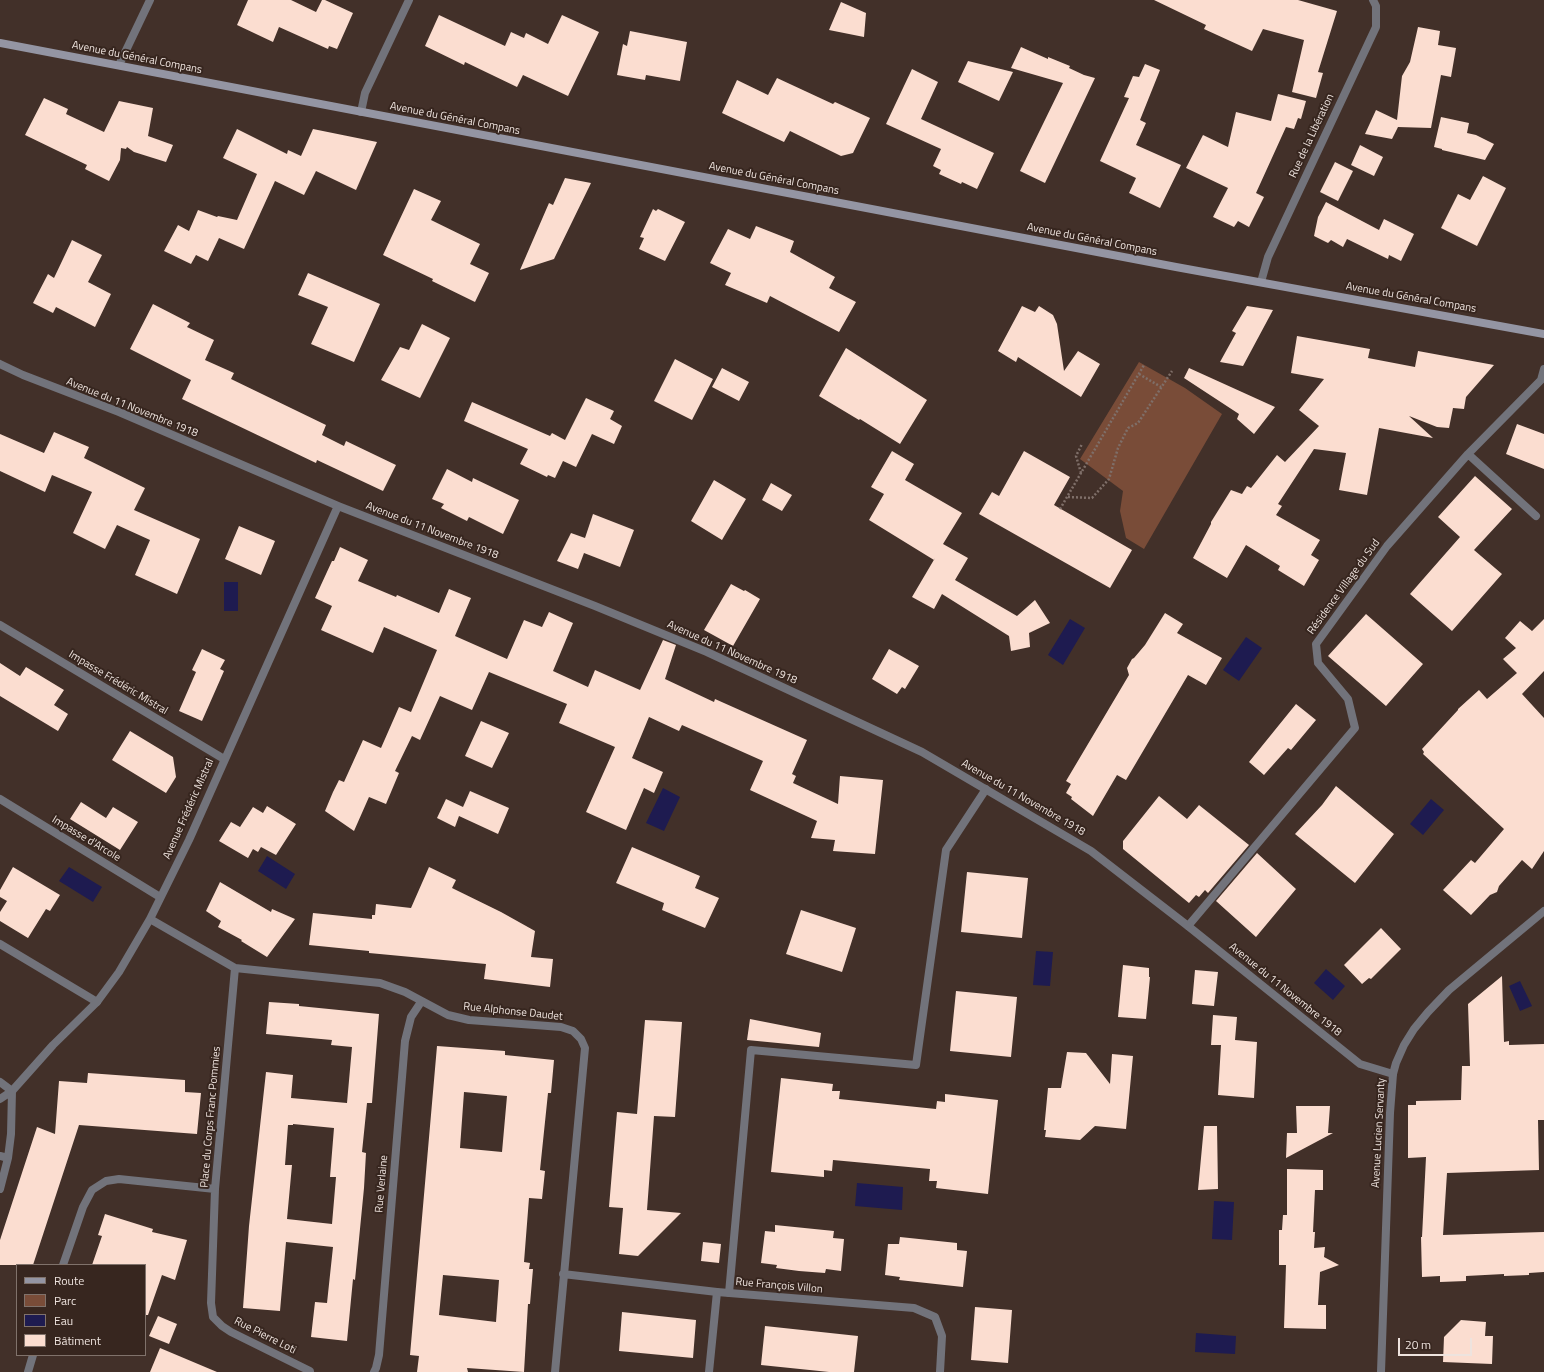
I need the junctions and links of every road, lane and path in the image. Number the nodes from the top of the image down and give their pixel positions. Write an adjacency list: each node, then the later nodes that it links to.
1 (150, 0): 5 (street)
2 (409, 0): 6 (street)
3 (1372, 0): 7 (street, Rue de la Libération)
4 (0, 43): 5 (main road, Avenue du Général Compans)
5 (119, 65): 6 (main road, Avenue du Général Compans)
6 (360, 112): 7 (main road, Avenue du Général Compans)
7 (1261, 282): 8 (main road, Avenue du Général Compans)
8 (1544, 334)
9 (0, 364): 19 (street, Avenue du 11 Novembre 1918)
10 (1144, 365): 13 (path)
11 (1544, 369): 16 (street, Résidence Village du Sud)
12 (1172, 371): 14 (path)
13 (1139, 374): 14 (path); 17 (path)
14 (1161, 387): 18 (path)
15 (1082, 444): 17 (path)
16 (1468, 454): 21 (street); 29 (street, Résidence Village du Sud)
17 (1081, 473): 18 (path)
18 (1068, 497): 20 (path)
19 (338, 506): 23 (street, Avenue Frédéric Mistral); 24 (street, Avenue du 11 Novembre 1918)
20 (1060, 509)
21 (1536, 516)
22 (0, 625): 23 (street, Impasse Frédéric Mistral)
23 (224, 759): 26 (street, Avenue Frédéric Mistral)
24 (986, 789): 29 (street, Avenue du 11 Novembre 1918); 46 (street)
25 (0, 799): 26 (street, Impasse d'Arcole)
26 (160, 897): 28 (street, Avenue Frédéric Mistral)
27 (1544, 911): 34 (street, Avenue Lucien Servanty)
28 (150, 919): 31 (street, Rue Alphonse Daudet); 32 (street, Avenue Frédéric Mistral)
29 (1188, 926): 34 (street, Avenue du 11 Novembre 1918)
30 (0, 944): 32 (street)
31 (235, 968): 33 (street, Rue Alphonse Daudet); 41 (street, Place du Corps Franc Pommies)
32 (97, 1002): 36 (street, Avenue Frédéric Mistral)
33 (421, 1002): 44 (street, Rue Alphonse Daudet); 50 (street, Rue Verlaine)
34 (1393, 1074): 54 (street, Avenue Lucien Servanty)
35 (0, 1082): 36 (street)
36 (12, 1091): 37 (street, Avenue Frédéric Mistral); 39 (street)
37 (0, 1099)
38 (0, 1156): 39 (street)
39 (8, 1158): 40 (street)
40 (0, 1189)
41 (215, 1189): 42 (street); 43 (street, Place du Corps Franc Pommies)
42 (63, 1264)
43 (212, 1268): 49 (street, Rue Pierre Loti)
44 (563, 1274): 45 (street, Rue François Villon); 51 (street, Rue Alphonse Daudet)
45 (717, 1292): 46 (street, Rue François Villon); 52 (street)
46 (729, 1293): 53 (street, Rue François Villon)
47 (34, 1356): 48 (street)
48 (28, 1372)
49 (311, 1372)
50 (374, 1372)
51 (555, 1372)
52 (709, 1372)
53 (940, 1372)
54 (1381, 1372)

